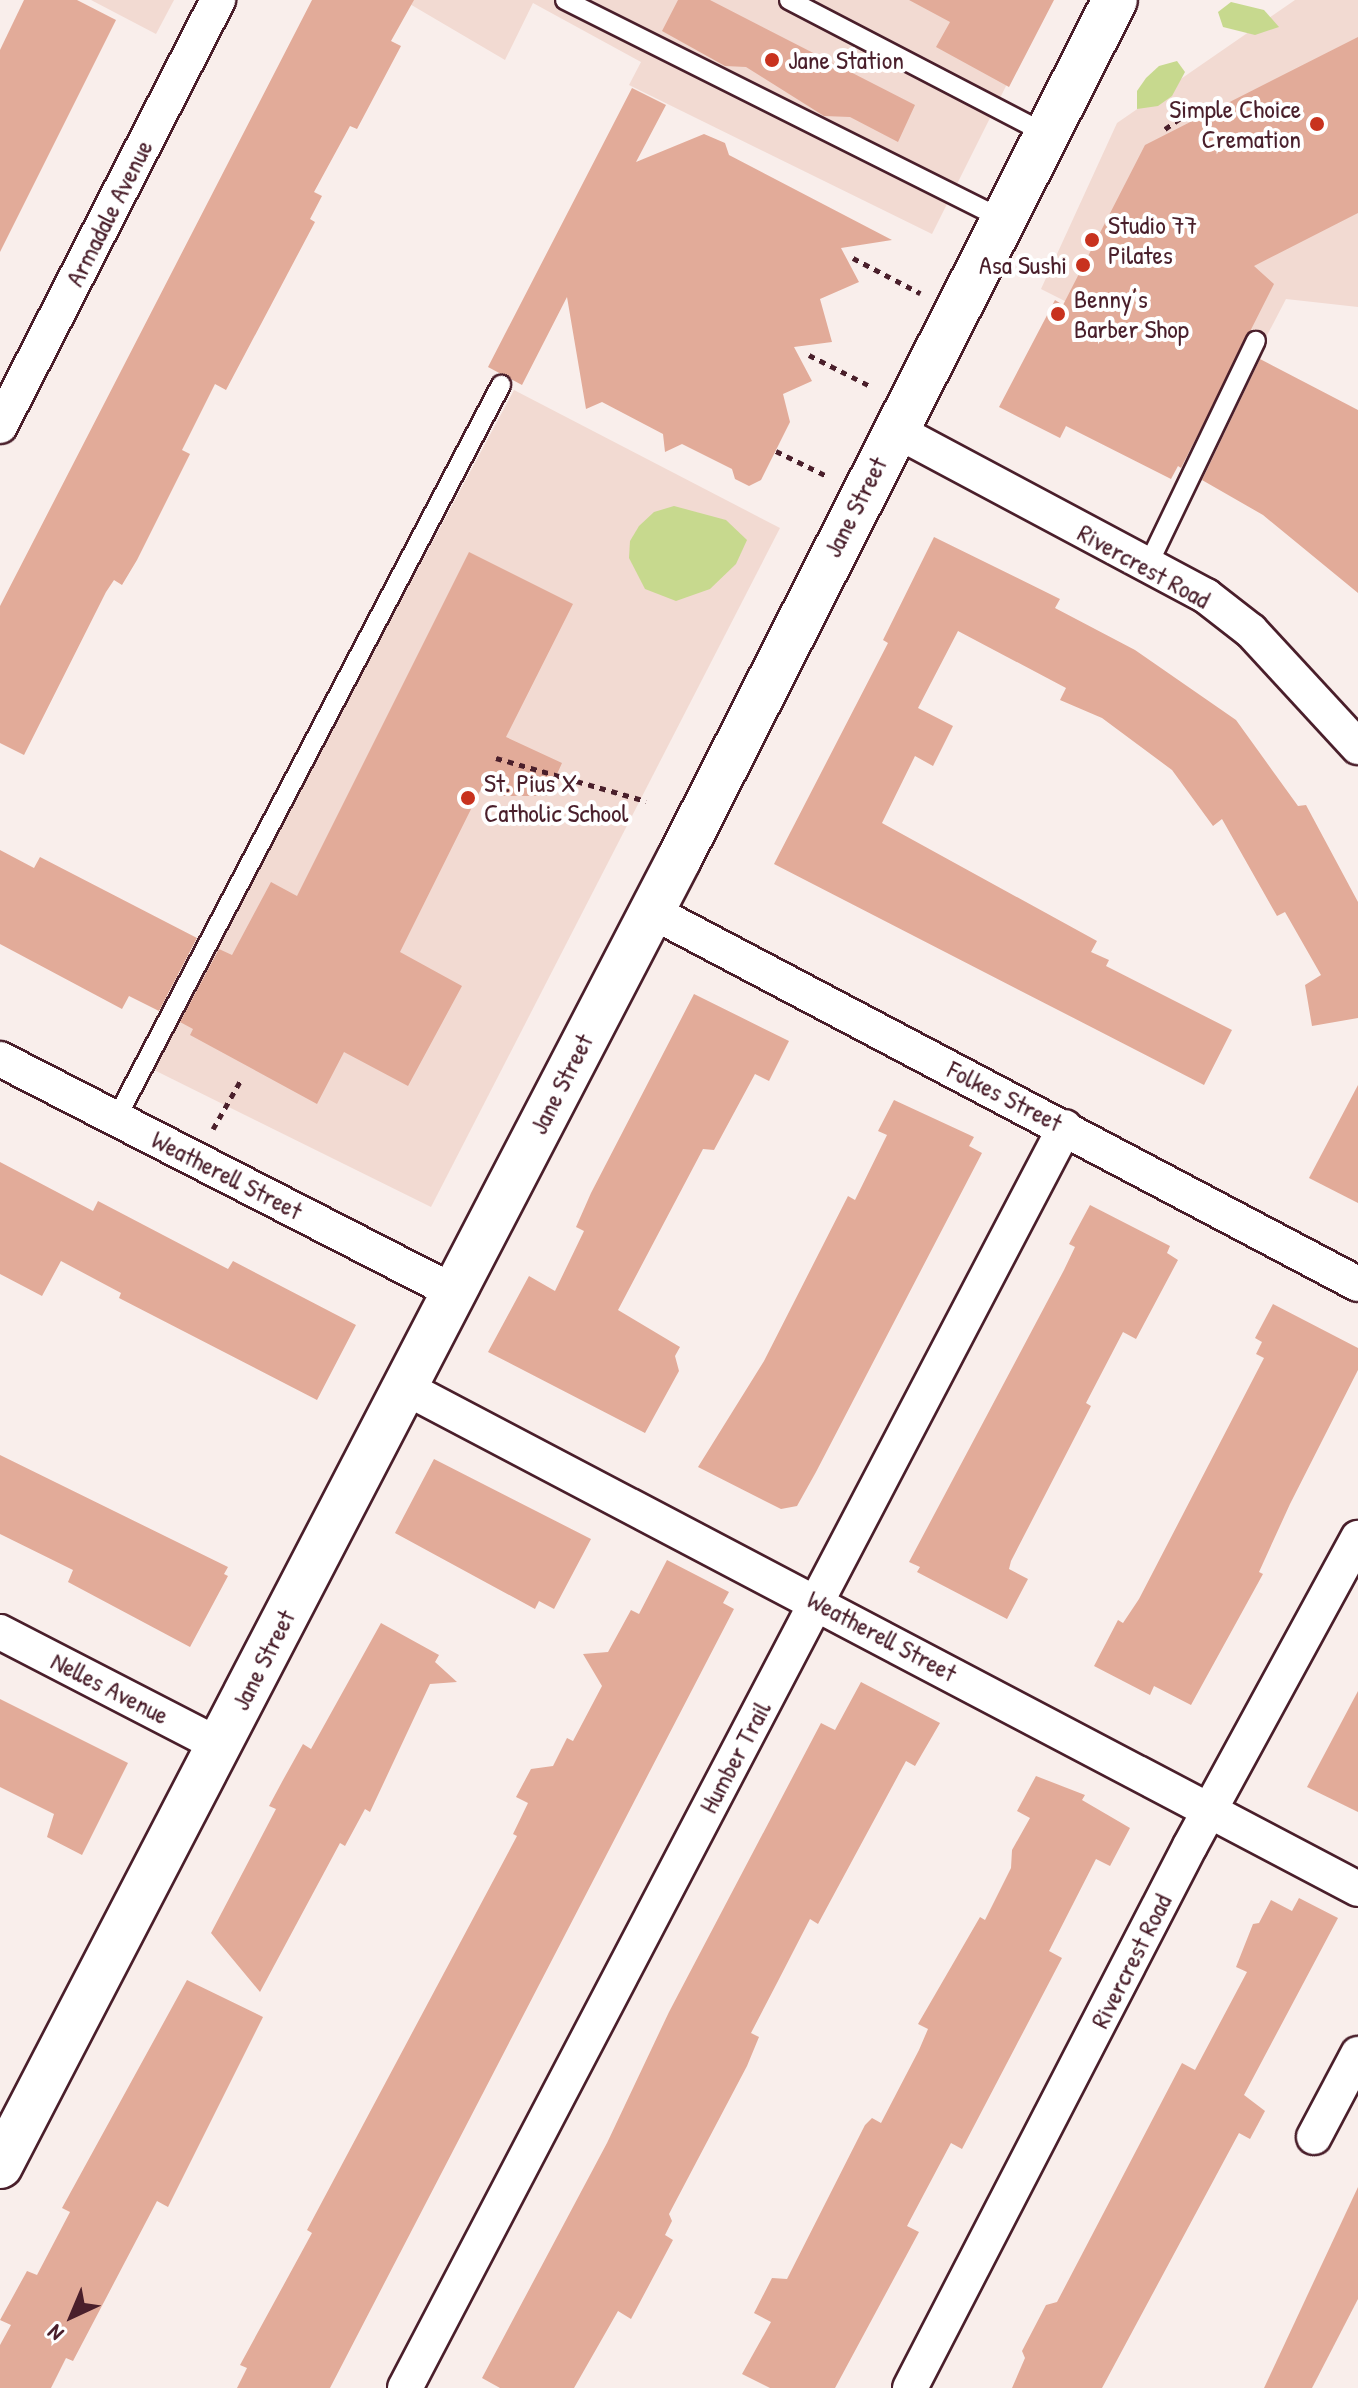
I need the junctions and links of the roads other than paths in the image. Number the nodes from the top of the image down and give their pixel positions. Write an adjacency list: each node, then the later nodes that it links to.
1 (218, 0): 10 (street, Armadale Avenue)
2 (565, 0): 6 (lane)
3 (789, 0): 5 (lane)
4 (1115, 0): 5 (main road, Jane Street)
5 (1048, 135): 6 (main road, Jane Street)
6 (1003, 219): 9 (main road, Jane Street)
7 (1256, 341): 11 (lane)
8 (501, 385): 15 (lane)
9 (901, 417): 11 (street, Rivercrest Road); 13 (main road, Jane Street)
10 (0, 426)
11 (1147, 567): 12 (street, Rivercrest Road)
12 (1358, 747)
13 (651, 911): 16 (street, Folkes Street); 18 (main road, Jane Street)
14 (0, 1059): 15 (street, Weatherell Street)
15 (117, 1117): 18 (street, Weatherell Street)
16 (1065, 1127): 17 (street, Folkes Street); 21 (street, Humber Trail)
17 (1358, 1284)
18 (454, 1292): 19 (main road, Jane Street)
19 (404, 1387): 21 (street, Weatherell Street); 23 (main road, Jane Street)
20 (1358, 1538): 24 (street, Rivercrest Road)
21 (816, 1601): 24 (street, Weatherell Street); 29 (street, Humber Trail)
22 (0, 1632): 23 (street, Nelles Avenue)
23 (219, 1745): 28 (main road, Jane Street)
24 (1213, 1811): 25 (street, Weatherell Street); 30 (street, Rivercrest Road)
25 (1358, 1889)
26 (1358, 2054): 27 (street)
27 (1314, 2137)
28 (0, 2166)
29 (405, 2388)
30 (910, 2388)

